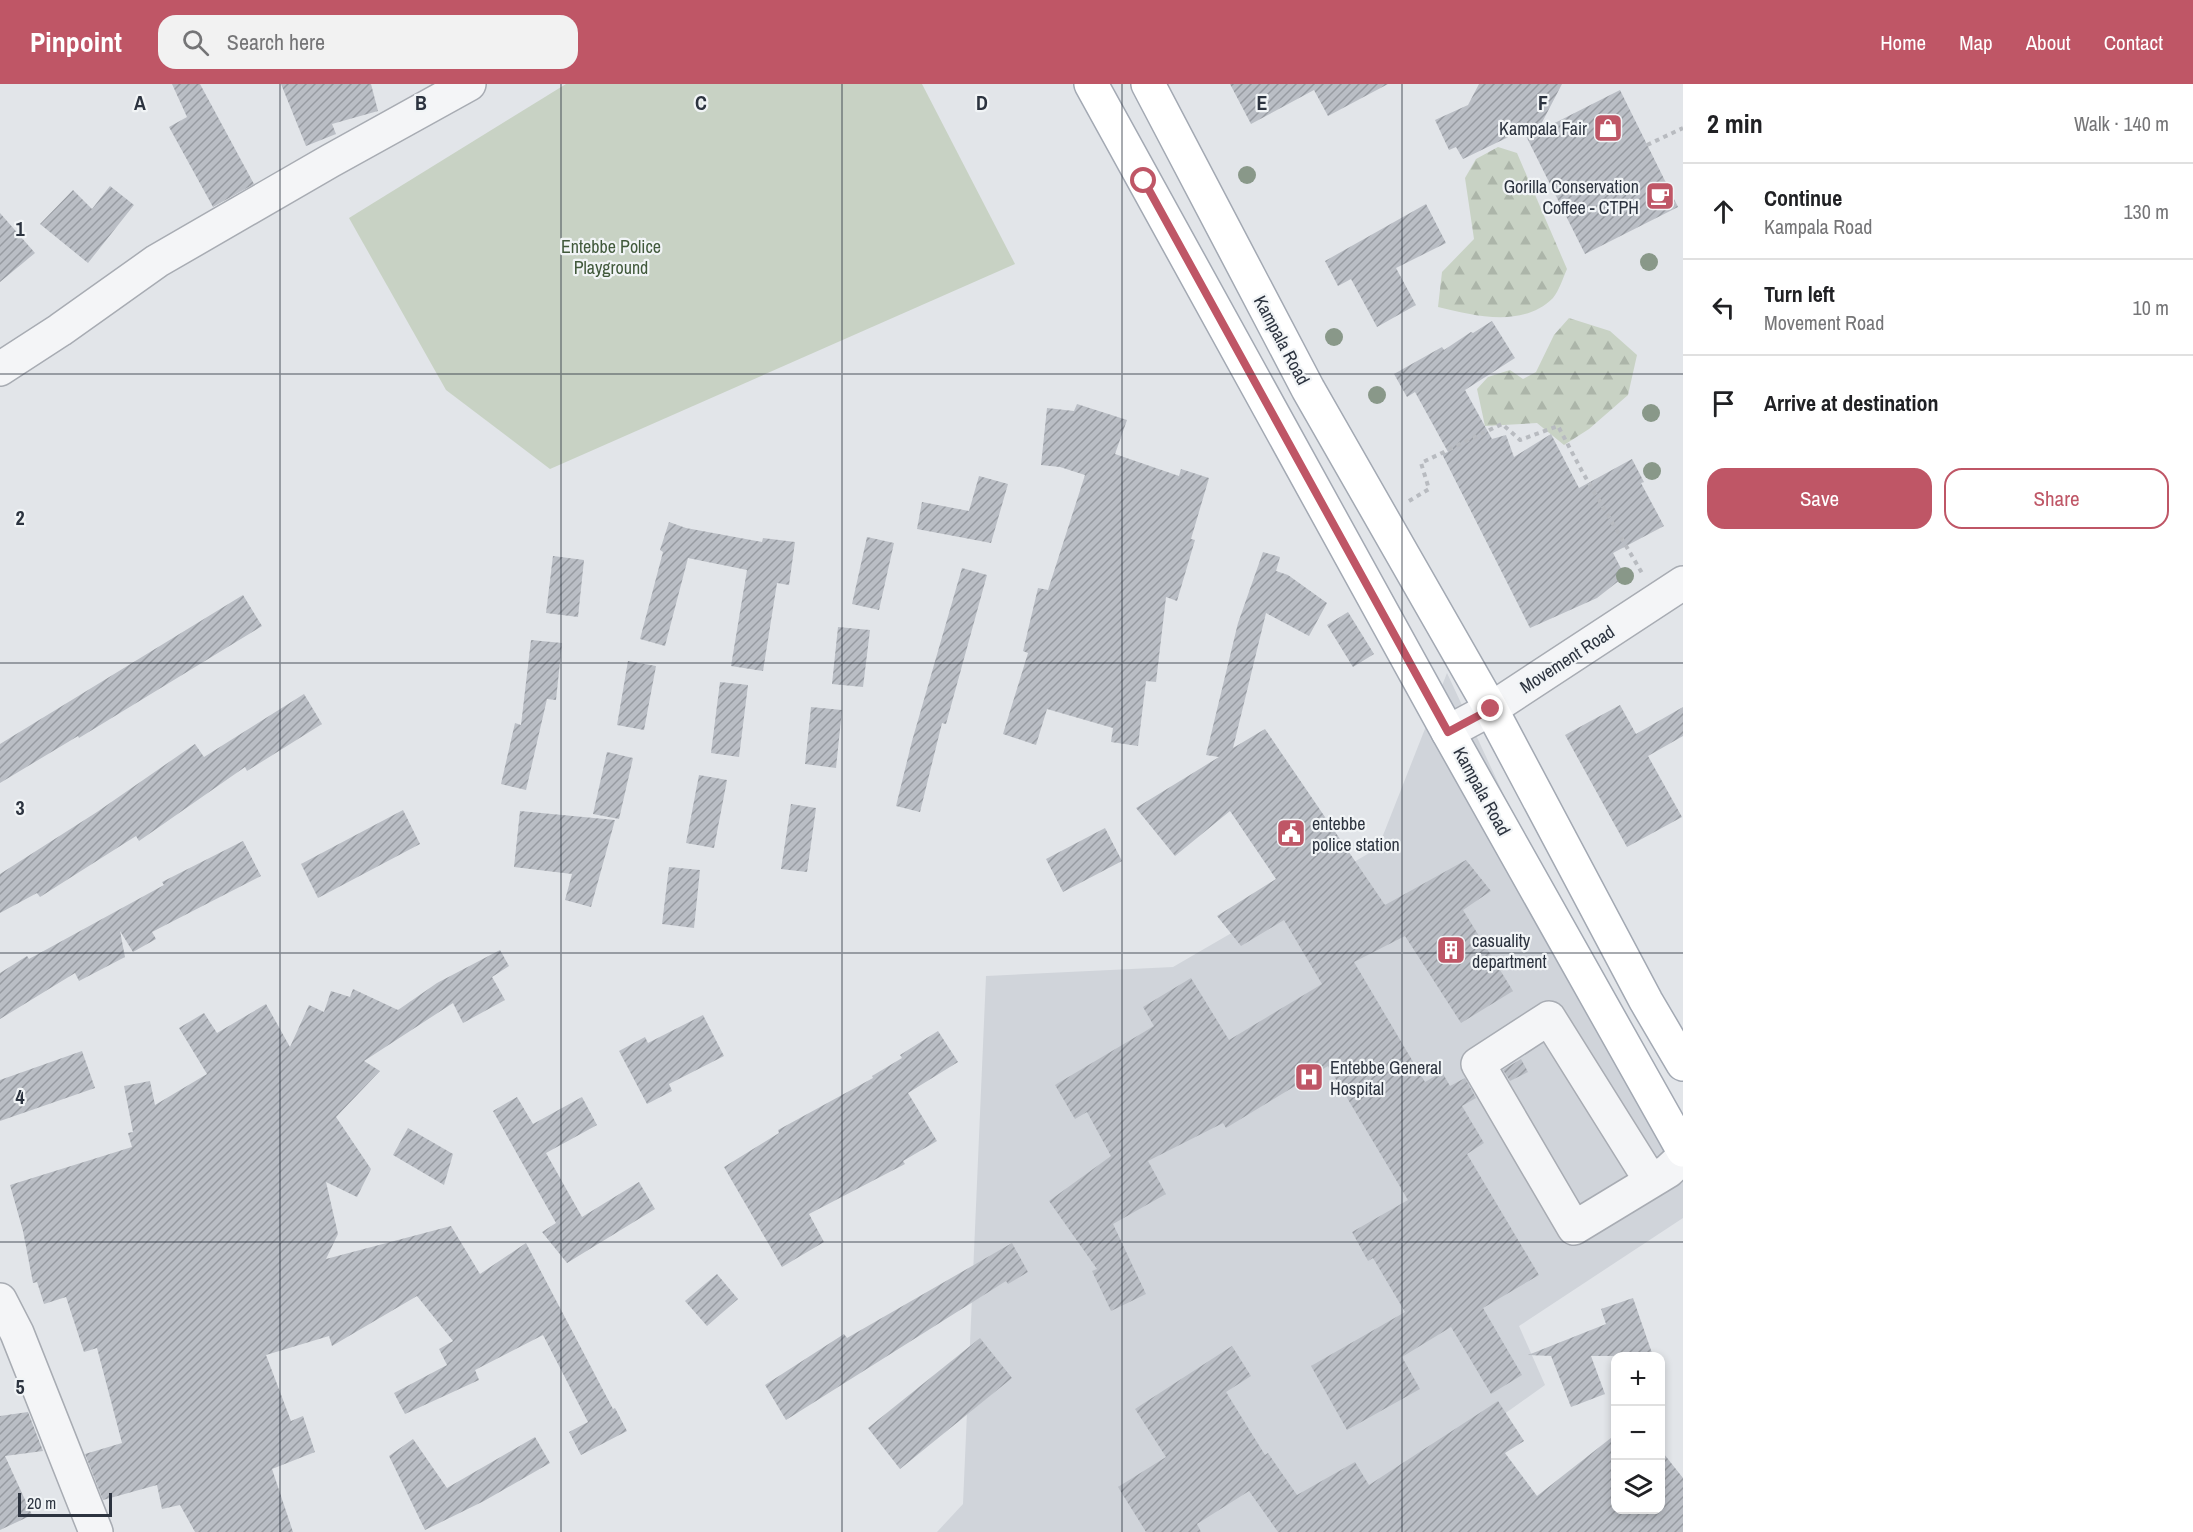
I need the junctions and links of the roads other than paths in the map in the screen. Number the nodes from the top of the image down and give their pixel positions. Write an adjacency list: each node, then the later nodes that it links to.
1 (469, 84): 4 (street)
2 (1091, 84): 7 (main road, Kampala Road)
3 (1148, 84): 6 (main road, Kampala Road)
4 (0, 369)
5 (1671, 591): 6 (street, Movement Road)
6 (1491, 709): 7 (street, Movement Road); 8 (main road, Kampala Road)
7 (1448, 732): 9 (main road, Kampala Road)
8 (1683, 1064)
9 (1683, 1150)
10 (1683, 1157): 11 (street)
11 (1651, 1181): 11 (street)
12 (0, 1300): 13 (street)
13 (96, 1532)

